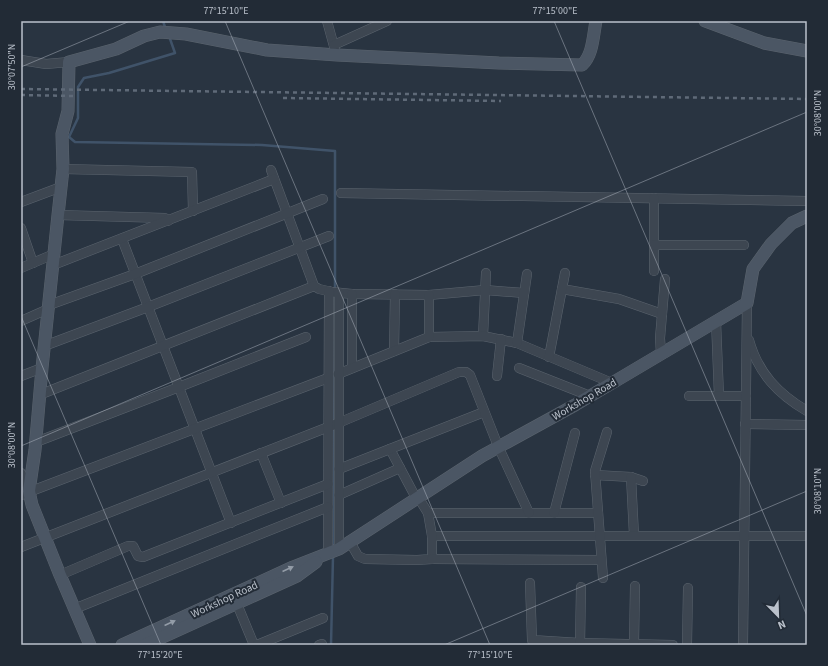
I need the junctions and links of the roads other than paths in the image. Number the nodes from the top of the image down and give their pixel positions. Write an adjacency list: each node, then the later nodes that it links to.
1 (327, 21): 5 (street)
2 (387, 21): 5 (street)
3 (596, 21): 5 (street)
4 (705, 21): 6 (street)
5 (335, 50): 8 (street)
6 (807, 51)
7 (21, 60): 8 (street)
8 (69, 62): 9 (street)
9 (63, 169): 12 (street); 18 (street)
10 (271, 170): 11 (street)
11 (274, 179): 18 (street); 19 (street)
12 (61, 187): 17 (street); 20 (street)
13 (341, 193): 14 (street)
14 (654, 198): 16 (street); 26 (street)
15 (323, 199): 19 (street)
16 (807, 201)
17 (21, 202)
18 (193, 211): 22 (street)
19 (287, 214): 28 (street); 35 (street)
20 (58, 215): 22 (street); 29 (street)
21 (807, 216): 46 (street)
22 (168, 221): 25 (street)
23 (21, 228): 30 (street)
24 (329, 236): 28 (street)
25 (122, 239): 29 (street); 35 (street)
26 (654, 245): 27 (street); 32 (street)
27 (744, 245)
28 (300, 247): 38 (street); 48 (street)
29 (54, 260): 30 (street); 47 (street)
30 (33, 262): 31 (street)
31 (21, 268)
32 (654, 271)
33 (486, 273): 40 (street)
34 (565, 273): 39 (street)
35 (136, 274): 47 (street); 48 (street)
36 (527, 274): 42 (street)
37 (665, 279): 49 (street)
38 (314, 286): 41 (street); 59 (street)
39 (562, 289): 49 (street); 62 (street)
40 (485, 290): 42 (street); 45 (street); 54 (street)
41 (334, 292): 43 (street); 66 (street); 69 (street)
42 (524, 293): 57 (street)
43 (352, 294): 44 (street); 64 (street)
44 (395, 294): 45 (street); 60 (street)
45 (429, 294): 55 (street)
46 (747, 303): 51 (street, Workshop Road); 52 (street)
47 (48, 307): 50 (street); 58 (street)
48 (148, 307): 58 (street); 59 (street)
49 (662, 314): 61 (street)
50 (21, 321)
51 (716, 321): 61 (street, Workshop Road); 75 (street)
52 (746, 331): 76 (street); 77 (street)
53 (306, 336): 71 (street)
54 (484, 336): 55 (street); 56 (street)
55 (429, 337): 60 (street)
56 (501, 340): 57 (street); 68 (street)
57 (517, 343): 62 (street)
58 (44, 346): 63 (street)
59 (163, 347): 71 (street); 72 (street)
60 (394, 351): 64 (street)
61 (661, 354): 70 (street, Workshop Road)
62 (549, 357): 70 (street)
63 (42, 368): 67 (street); 72 (street)
64 (352, 368): 66 (street)
65 (519, 368): 73 (street)
66 (338, 374): 79 (street)
67 (21, 376)
68 (497, 376)
69 (328, 378): 79 (street); 82 (street)
70 (612, 383): 73 (street, Workshop Road)
71 (179, 387): 82 (street); 85 (street)
72 (39, 395): 85 (street)
73 (590, 396): 86 (street, Workshop Road)
74 (689, 396): 75 (street)
75 (719, 396): 76 (street)
76 (746, 396): 80 (street)
77 (807, 411)
78 (484, 412): 79 (street); 86 (street); 87 (street)
79 (334, 424): 88 (street); 90 (street); 96 (street)
80 (745, 424): 81 (street); 108 (street)
81 (807, 425)
82 (194, 428): 92 (street); 97 (street)
83 (607, 432): 93 (street)
84 (575, 433): 104 (street)
85 (36, 442): 97 (street)
86 (498, 446): 99 (street, Workshop Road); 103 (street)
87 (390, 449): 89 (street); 90 (street)
88 (261, 453): 92 (street); 100 (street)
89 (400, 468): 98 (street); 99 (street)
90 (338, 469): 98 (street)
91 (21, 473): 97 (street)
92 (212, 473): 106 (street); 112 (street)
93 (595, 475): 94 (street); 105 (street)
94 (631, 477): 95 (street); 107 (street)
95 (643, 481)
96 (328, 484): 100 (street); 101 (street)
97 (25, 493): 112 (street)
98 (339, 495): 115 (street)
99 (417, 498): 102 (street); 113 (street, Workshop Road)
100 (281, 503): 106 (street)
101 (328, 507): 115 (street); 125 (street)
102 (428, 513): 103 (street); 109 (street)
103 (529, 513): 104 (street)
104 (554, 513): 105 (street)
105 (598, 513): 110 (street)
106 (230, 523): 118 (street)
107 (634, 535): 108 (street); 110 (street)
108 (744, 535): 111 (street); 136 (street)
109 (432, 536): 110 (street); 116 (street)
110 (600, 536): 117 (street)
111 (807, 536)
112 (46, 537): 114 (street); 118 (street)
113 (350, 542): 115 (street, Workshop Road); 116 (street)
114 (21, 547)
115 (331, 552): 124 (street, Workshop Road); 130 (street, Workshop Road, one-way to 115)
116 (432, 559): 117 (street)
117 (601, 560): 119 (street)
118 (60, 575): 125 (street)
119 (603, 578)
120 (530, 583): 127 (street)
121 (635, 586): 128 (street)
122 (581, 588): 127 (street)
123 (688, 588): 135 (street)
124 (237, 604): 131 (street, Workshop Road); 132 (street)
125 (74, 609): 129 (street)
126 (323, 618): 133 (street)
127 (580, 644): 128 (street)
128 (634, 644): 134 (street)
129 (90, 645)
130 (122, 645)
131 (145, 645)
132 (254, 645)
133 (257, 645)
134 (673, 645)
135 (687, 645)
136 (743, 645)

